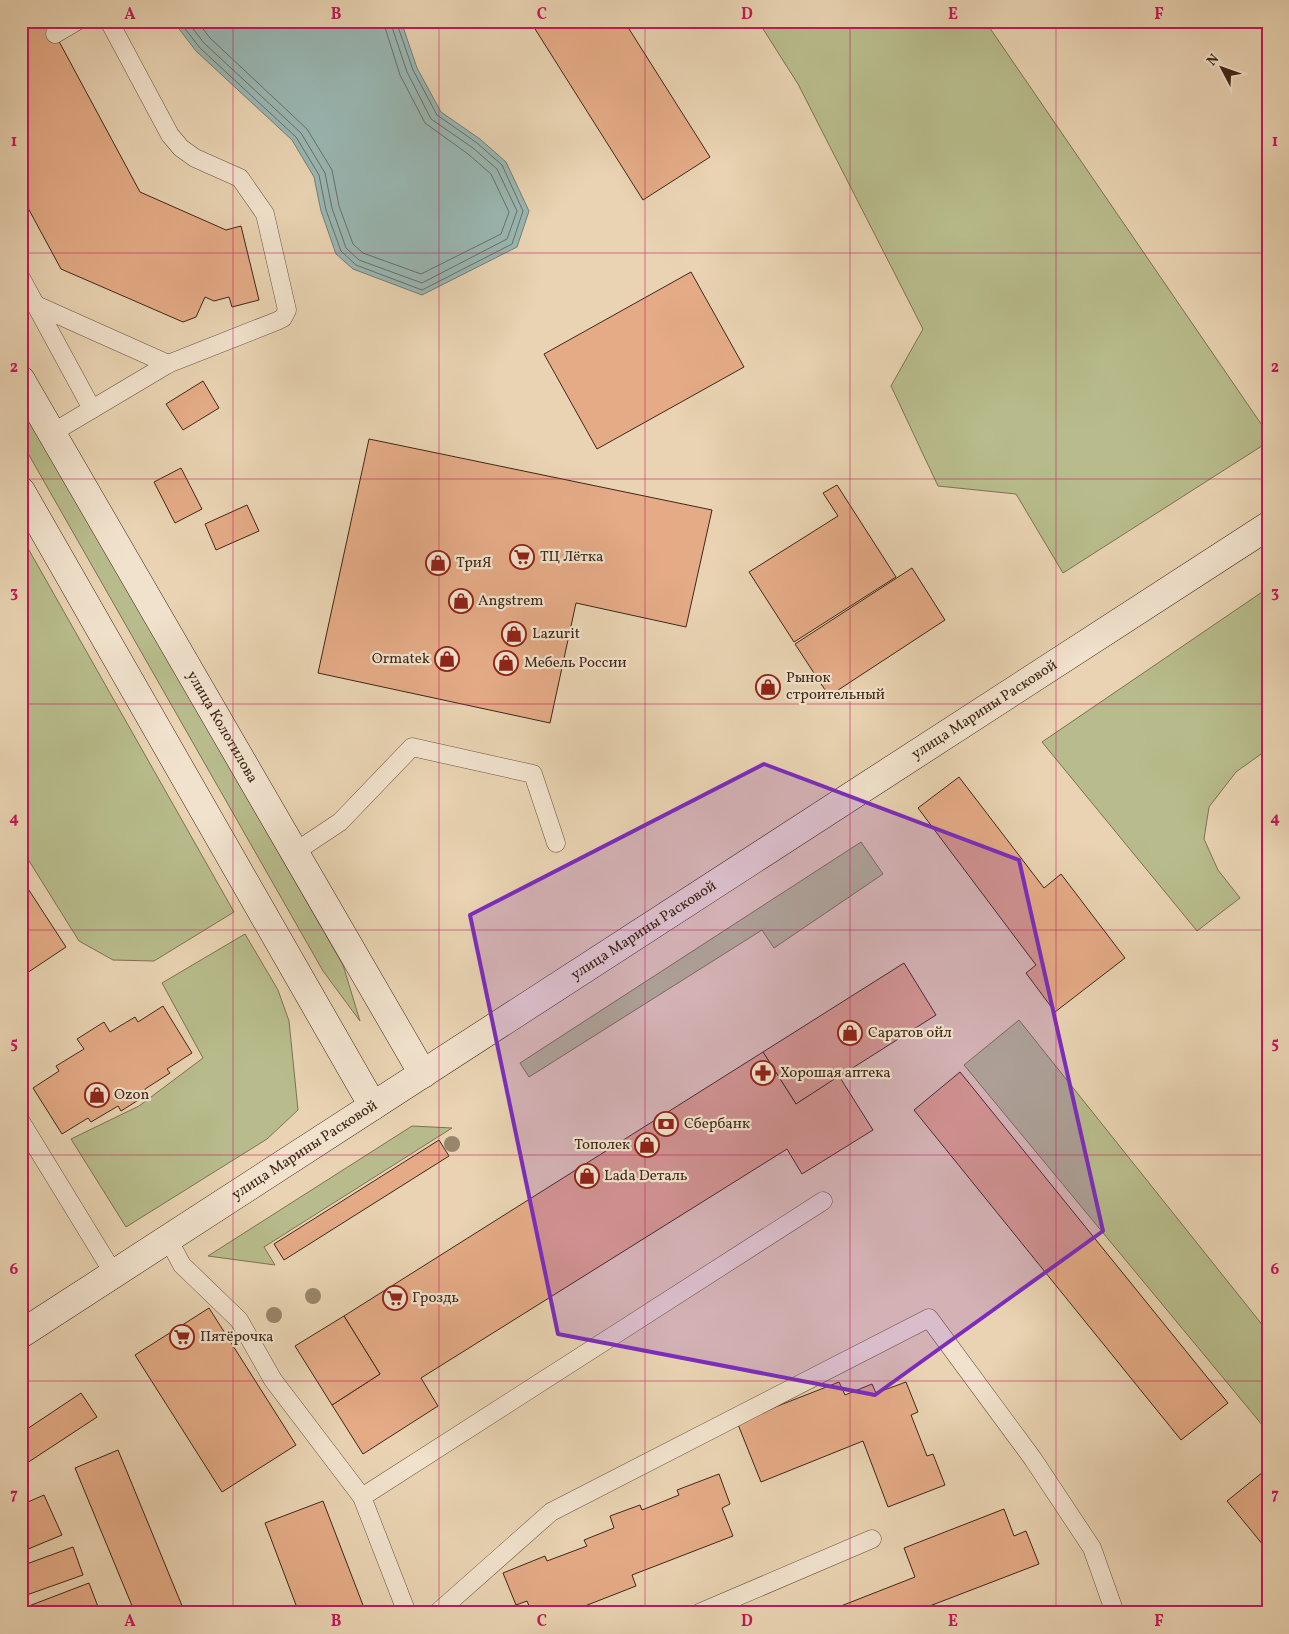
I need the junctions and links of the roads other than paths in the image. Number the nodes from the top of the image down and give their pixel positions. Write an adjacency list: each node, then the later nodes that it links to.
1 (77, 21): 3 (lane)
2 (109, 21): 6 (lane)
3 (54, 34)
4 (21, 278): 5 (lane)
5 (36, 305): 6 (lane); 8 (lane)
6 (168, 364): 8 (lane)
7 (21, 380): 9 (main road, улица Колотилова)
8 (92, 410): 9 (lane)
9 (52, 433): 13 (main road, улица Колотилова)
10 (21, 491): 15 (main road)
11 (1268, 526): 14 (main road, улица Марины Расковой)
12 (556, 843): 13 (lane)
13 (295, 852): 14 (main road, улица Колотилова)
14 (423, 1074): 15 (main road, улица Марины Расковой)
15 (373, 1106): 18 (main road, улица Марины Расковой)
16 (21, 1122): 19 (lane)
17 (824, 1201): 21 (lane)
18 (168, 1239): 19 (main road, улица Марины Расковой); 21 (lane)
19 (114, 1274): 20 (main road, улица Марины Расковой)
20 (21, 1334)
21 (362, 1497): 23 (lane)
22 (872, 1539): 25 (lane)
23 (407, 1613)
24 (437, 1613): 26 (lane)
25 (699, 1613)
26 (1115, 1613)

